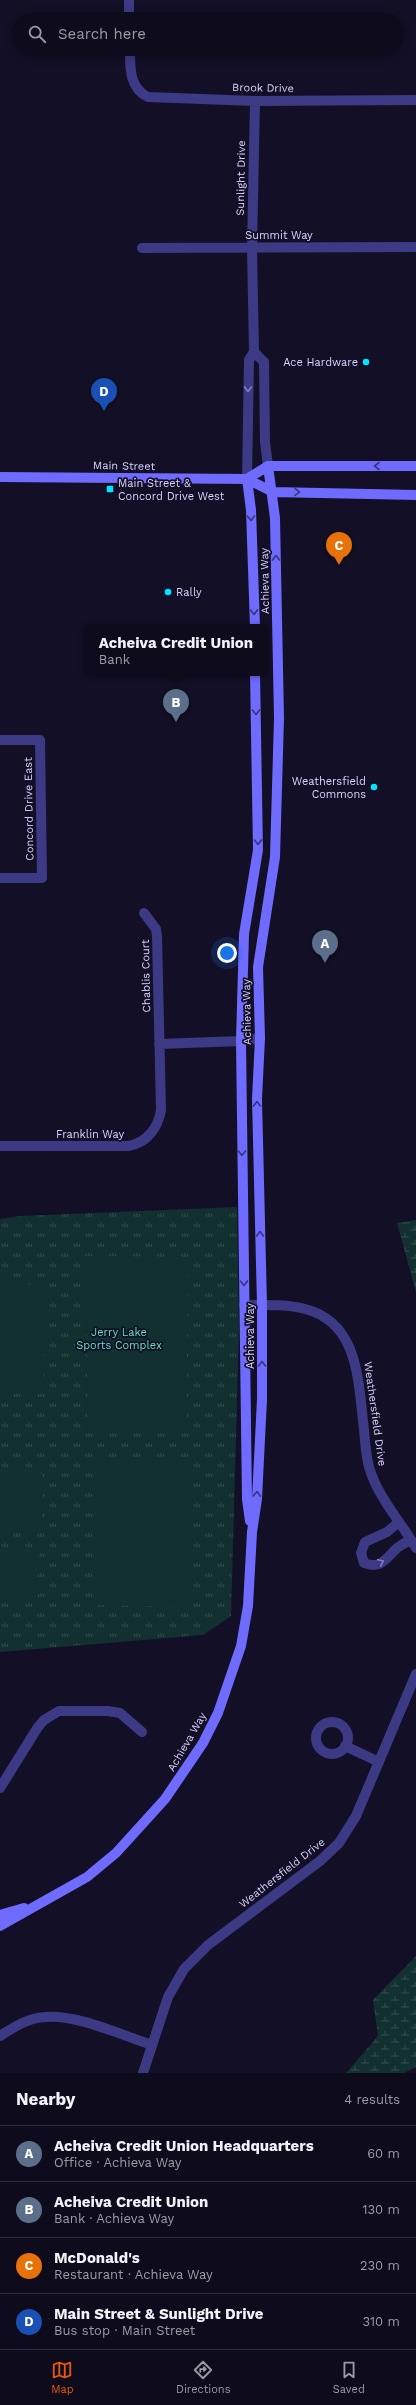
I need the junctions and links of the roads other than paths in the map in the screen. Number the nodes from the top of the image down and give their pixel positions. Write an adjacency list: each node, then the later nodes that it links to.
1 (129, 0): 2 (street)
2 (129, 12)
3 (130, 56): 5 (street, Brook Drive)
4 (416, 100): 5 (street, Brook Drive)
5 (255, 101): 8 (street, Sunlight Drive)
6 (416, 247): 8 (street, Summit Way)
7 (142, 248): 8 (street, Summit Way)
8 (252, 248): 9 (street, Sunlight Drive)
9 (254, 352): 10 (street); 13 (street, Sunlight Drive, one-way to 13)
10 (268, 466): 11 (street, one-way to 10); 13 (street); 14 (street, Achieva Way)
11 (416, 466)
12 (0, 477): 13 (street, Main Street)
13 (247, 479): 14 (street, Main Street); 16 (street, Achieva Way, one-way to 16)
14 (273, 492): 15 (street, Main Street, one-way to 15); 21 (street, Achieva Way, one-way to 14)
15 (416, 495)
16 (255, 624)
17 (255, 676): 22 (street, Achieva Way, one-way to 22)
18 (0, 740): 19 (street, Concord Drive East)
19 (0, 878)
20 (144, 913): 23 (street, Chablis Court)
21 (260, 1038): 22 (street); 26 (street, Achieva Way, one-way to 21)
22 (241, 1041): 23 (street); 25 (street, Achieva Way, one-way to 25)
23 (159, 1044): 24 (street, Franklin Way)
24 (0, 1146)
25 (244, 1305): 26 (street, Weathersfield Drive); 28 (street, Achieva Way)
26 (262, 1305): 27 (street, Weathersfield Drive); 28 (street, Achieva Way, one-way to 26)
27 (399, 1522): 29 (street, Weathersfield Drive); 29 (street, one-way to 29)
28 (252, 1532): 35 (street, Achieva Way)
29 (413, 1544)
30 (416, 1674): 33 (street, Weathersfield Drive)
31 (142, 1732): 34 (street)
32 (346, 1746): 33 (street)
33 (379, 1762): 39 (street, Weathersfield Drive)
34 (0, 1788)
35 (39, 1903): 36 (street, Achieva Way); 37 (street, Achieva Way)
36 (0, 1915)
37 (0, 1926)
38 (0, 2036): 39 (street)
39 (152, 2045): 40 (street, Weathersfield Drive)
40 (144, 2073)

